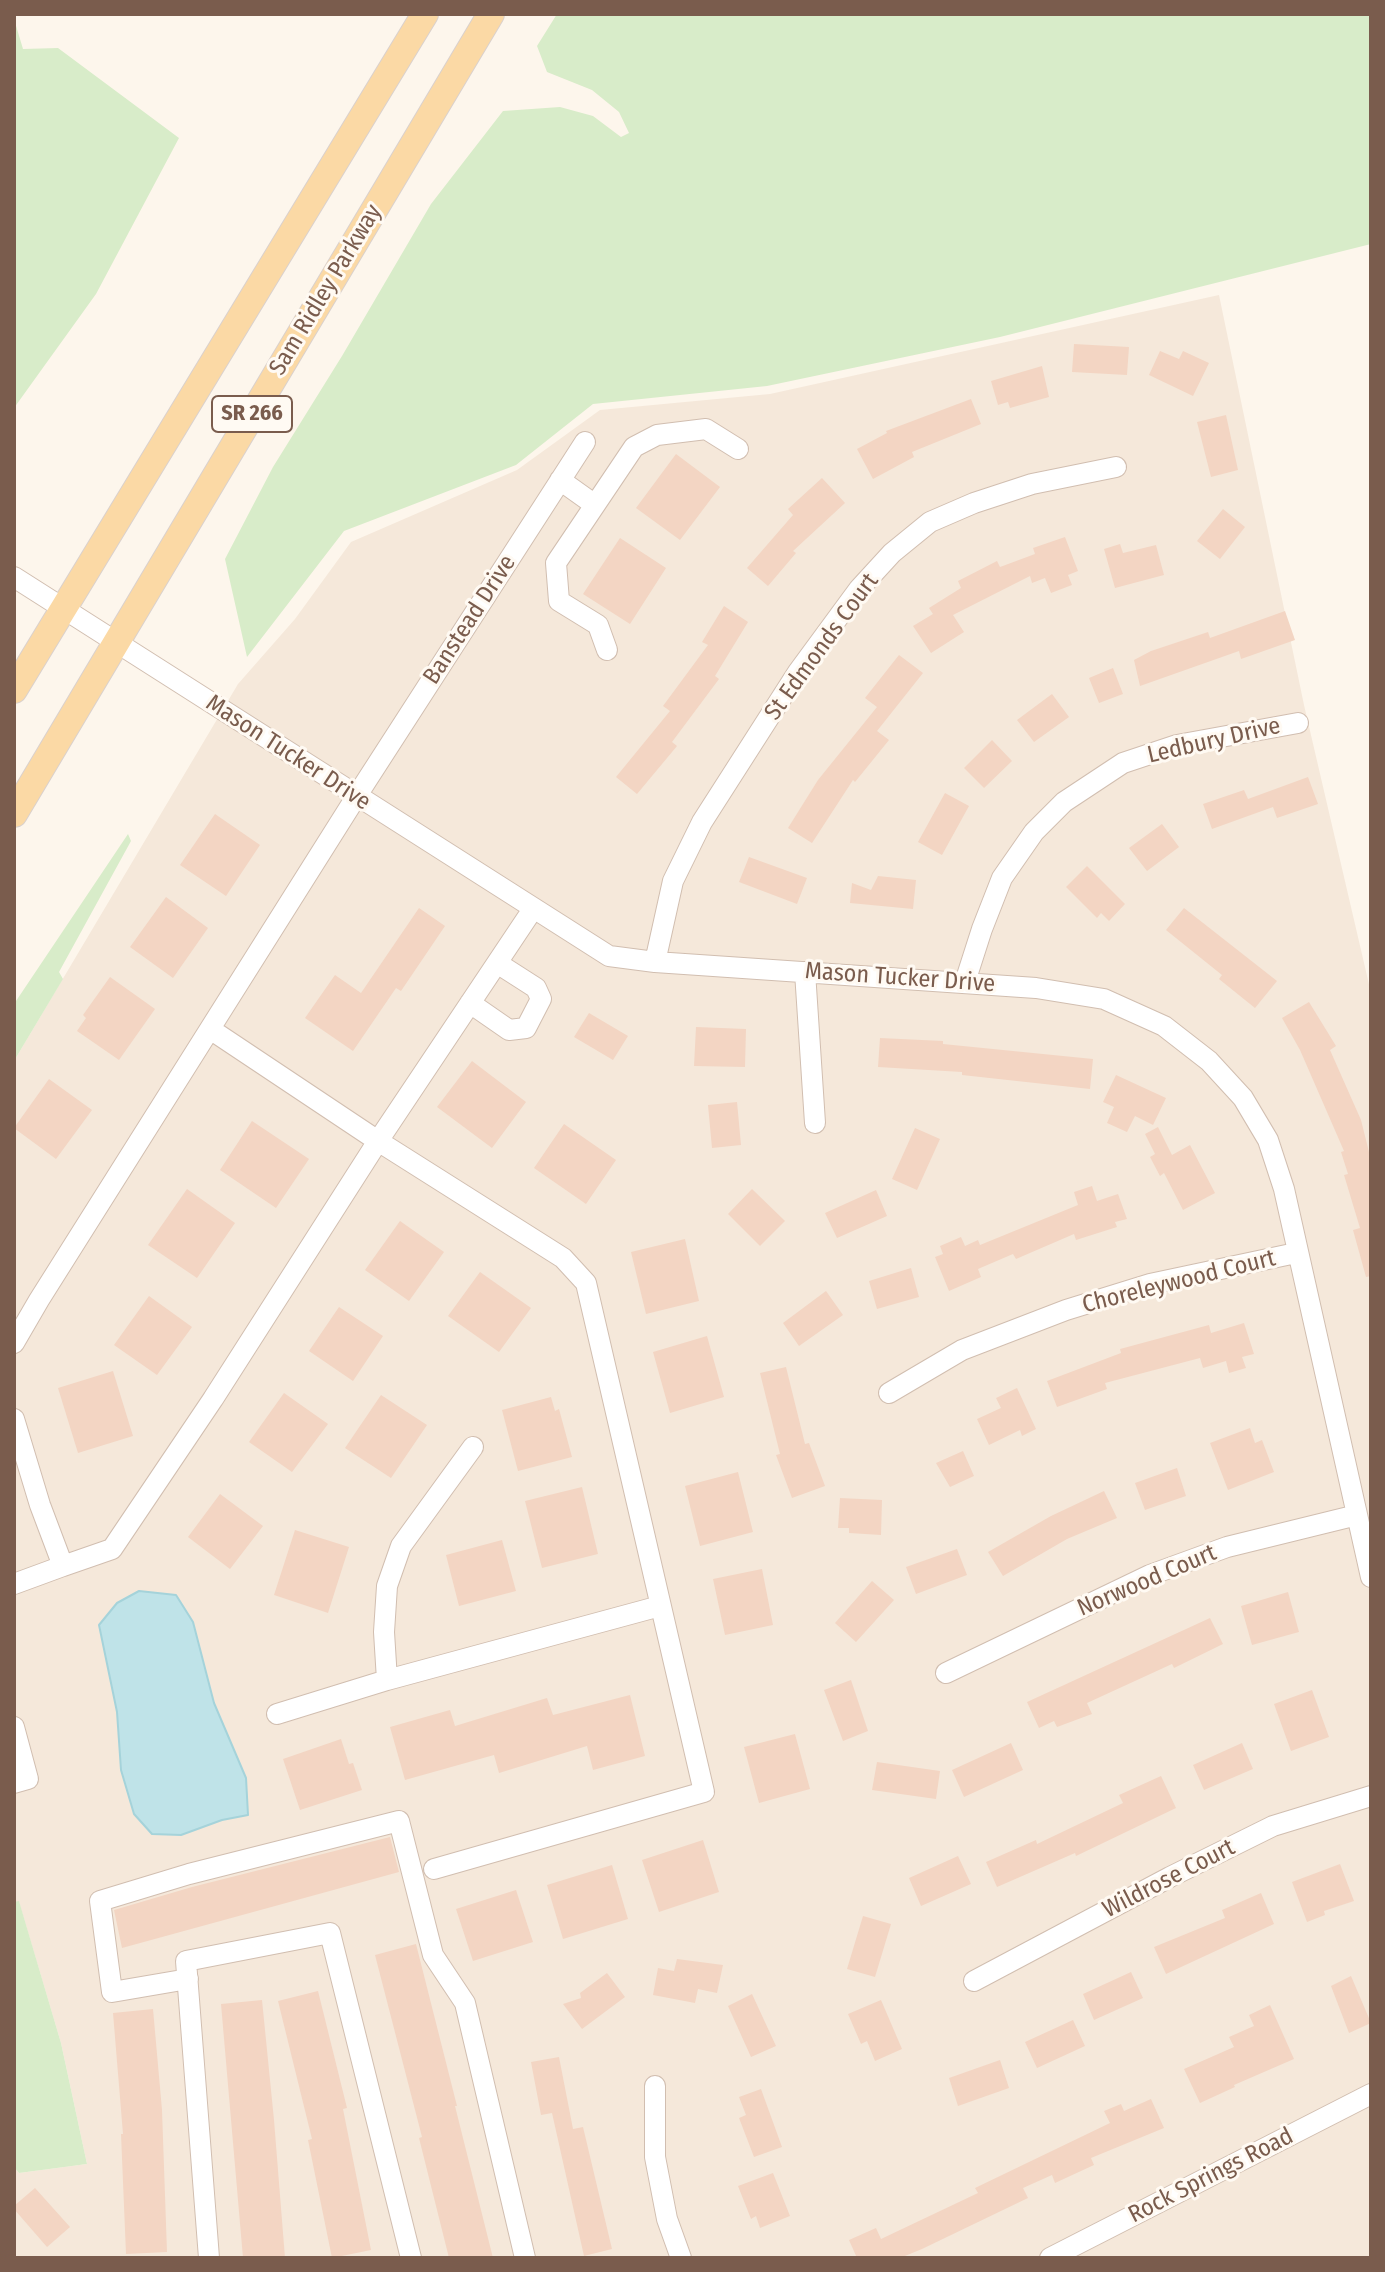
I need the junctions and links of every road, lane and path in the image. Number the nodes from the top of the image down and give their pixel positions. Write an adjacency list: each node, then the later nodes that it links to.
1 (425, 14): 9 (main road, SR 266)
2 (491, 14): 10 (main road, Sam Ridley Parkway / SR 266)
3 (585, 442): 6 (street, Banstead Drive)
4 (738, 449): 7 (street)
5 (1116, 467): 17 (street, St Edmonds Court)
6 (560, 480): 7 (street); 14 (street, Banstead Drive)
7 (595, 505): 11 (street)
8 (14, 577): 9 (street, Mason Tucker Drive)
9 (64, 608): 10 (street, Mason Tucker Drive); 12 (main road, SR 266)
10 (117, 642): 14 (street, Mason Tucker Drive); 15 (main road, Sam Ridley Parkway / SR 266)
11 (607, 650)
12 (14, 690)
13 (1298, 723): 20 (street, Ledbury Drive)
14 (356, 797): 16 (street, Mason Tucker Drive); 22 (street, Banstead Drive)
15 (14, 814)
16 (533, 909): 17 (street, Mason Tucker Drive); 18 (street)
17 (655, 962): 19 (street, Mason Tucker Drive)
18 (497, 963): 21 (street); 21 (street)
19 (805, 972): 20 (street, Mason Tucker Drive); 23 (street)
20 (965, 982): 25 (street, Mason Tucker Drive)
21 (470, 1003): 24 (street)
22 (210, 1029): 24 (street); 26 (street, Banstead Drive)
23 (815, 1123)
24 (378, 1141): 31 (street); 34 (street)
25 (1296, 1253): 27 (street, Choreleywood Court); 30 (street, Mason Tucker Drive)
26 (14, 1343)
27 (889, 1393)
28 (14, 1419): 31 (street)
29 (473, 1447): 36 (street)
30 (1357, 1515): 32 (street, Mason Tucker Drive); 35 (street, Norwood Court)
31 (63, 1566): 33 (street)
32 (1371, 1577)
33 (14, 1584)
34 (660, 1606): 36 (street); 41 (street)
35 (946, 1673)
36 (387, 1680): 37 (street)
37 (277, 1714)
38 (14, 1727): 39 (street)
39 (14, 1783)
40 (1371, 1796): 43 (street, Wildrose Court)
41 (434, 1869)
42 (188, 1979): 46 (street); 47 (street); 48 (street)
43 (974, 1981)
44 (655, 2086): 49 (street)
45 (1371, 2094): 50 (street, Rock Springs Road)
46 (209, 2258)
47 (411, 2258)
48 (525, 2258)
49 (681, 2258)
50 (1050, 2258)

